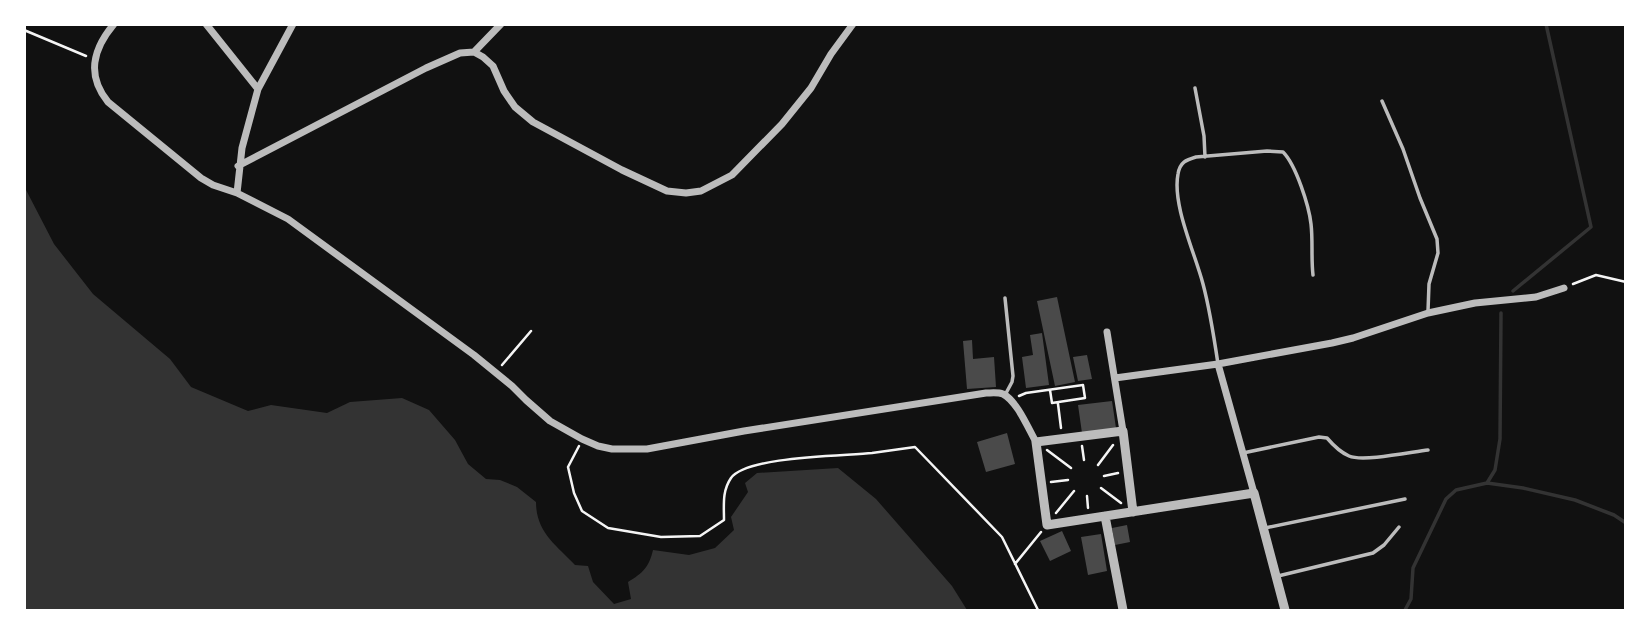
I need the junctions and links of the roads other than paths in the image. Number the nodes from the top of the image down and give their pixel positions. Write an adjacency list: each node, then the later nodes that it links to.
1 (114, 24): 12 (street)
2 (206, 24): 8 (street)
3 (293, 24): 8 (street)
4 (501, 24): 6 (street)
5 (853, 24): 6 (street)
6 (474, 52): 11 (street)
7 (1195, 88): 10 (lane)
8 (258, 89): 11 (street)
9 (1382, 101): 16 (lane)
10 (1205, 157): 13 (lane); 18 (lane)
11 (239, 166): 12 (street)
12 (237, 193): 20 (street)
13 (1313, 275)
14 (1564, 288): 16 (street)
15 (1005, 298): 20 (lane)
16 (1428, 313): 18 (street)
17 (1107, 332): 19 (street)
18 (1218, 363): 19 (street); 24 (street)
19 (1115, 378): 21 (street)
20 (1005, 395): 22 (street)
21 (1123, 431): 22 (street); 27 (street)
22 (1036, 442): 28 (street)
23 (1428, 450): 24 (lane)
24 (1243, 453): 25 (street)
25 (1254, 493): 27 (street); 30 (street)
26 (1405, 499): 30 (lane)
27 (1133, 512): 28 (street)
28 (1105, 516): 32 (street)
29 (1399, 527): 31 (lane)
30 (1263, 528): 31 (street)
31 (1276, 576): 33 (street)
32 (1123, 611)
33 (1285, 611)

